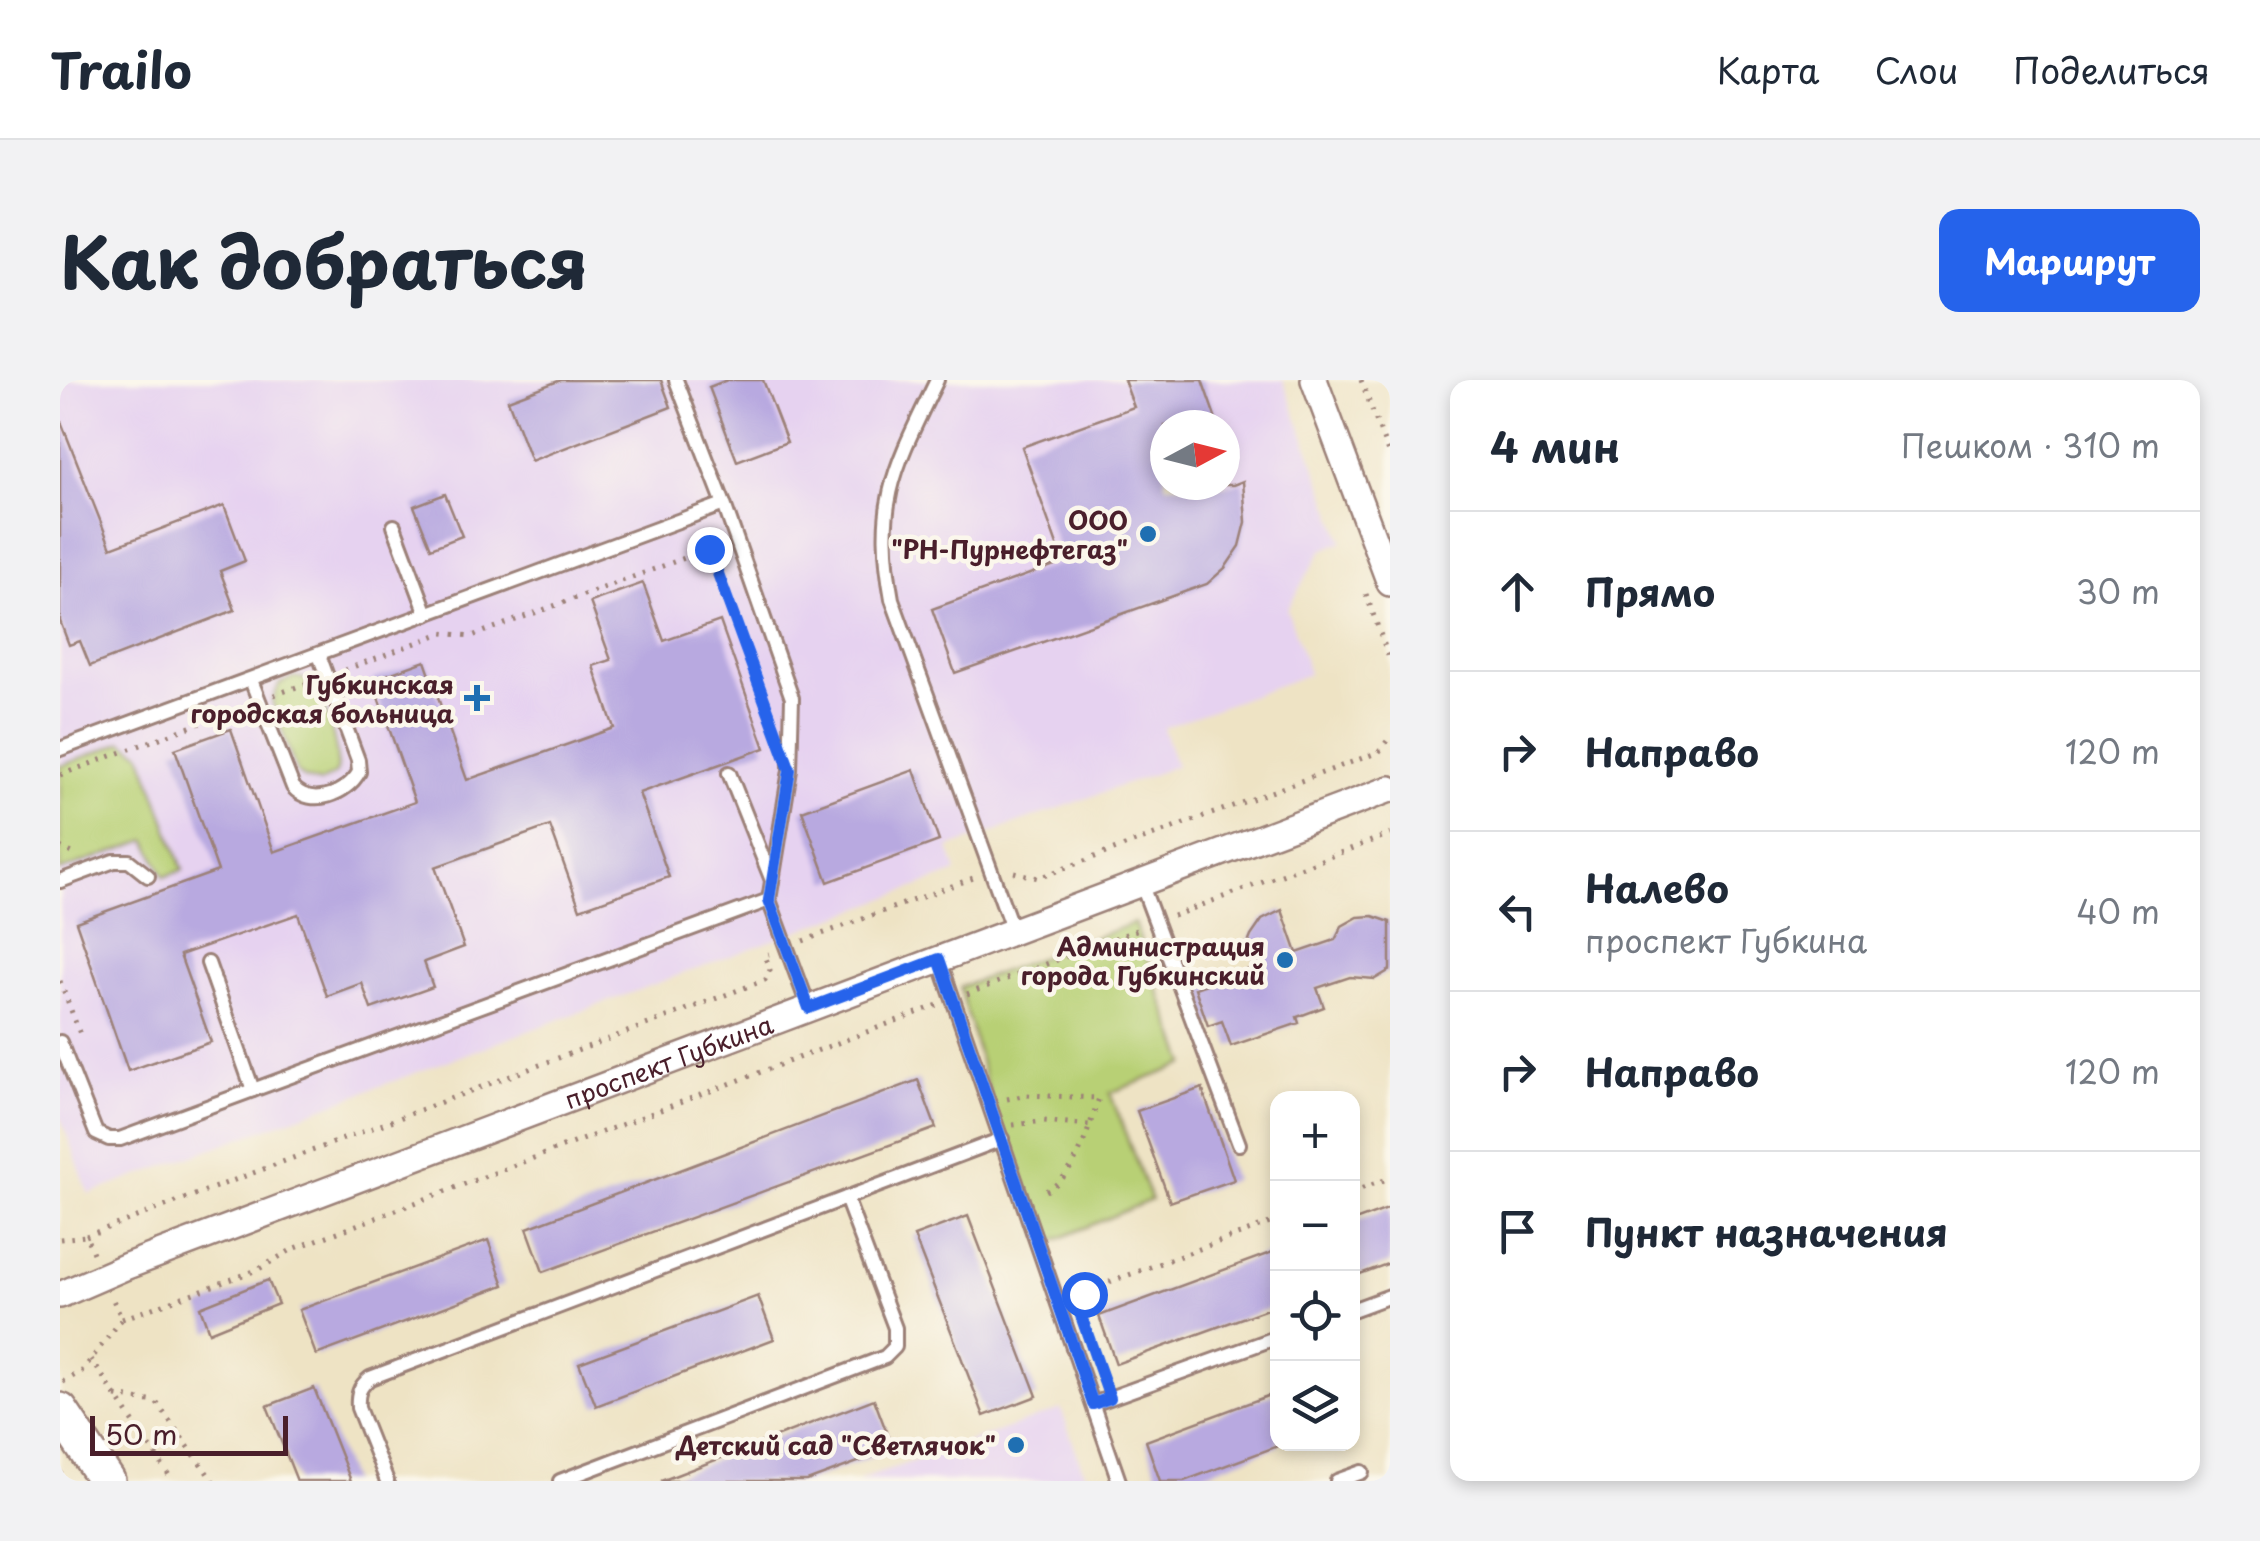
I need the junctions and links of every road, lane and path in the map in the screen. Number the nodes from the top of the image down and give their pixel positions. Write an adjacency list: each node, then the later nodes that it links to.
1 (676, 380): 6 (lane)
2 (938, 380): 21 (lane)
3 (1314, 380): 8 (street)
4 (1361, 380): 5 (path)
5 (1390, 458)
6 (724, 504): 9 (lane); 16 (lane)
7 (394, 526): 9 (lane)
8 (1390, 583)
9 (427, 614): 10 (lane)
10 (319, 655): 11 (lane); 12 (lane)
11 (327, 677): 13 (path); 13 (lane); 16 (path)
12 (251, 680): 13 (lane); 15 (lane)
13 (260, 701): 18 (path)
14 (1390, 737): 21 (path)
15 (60, 748)
16 (790, 770): 24 (lane)
17 (729, 773): 24 (lane)
18 (60, 774)
19 (1390, 790): 25 (street, проспект Губкина)
20 (1390, 834): 27 (path)
21 (991, 872): 28 (lane); 29 (path)
22 (148, 876): 23 (lane)
23 (60, 881)
24 (772, 881): 26 (lane)
25 (1141, 883): 27 (lane); 28 (street, проспект Губкина)
26 (769, 900): 29 (lane); 35 (lane)
27 (1156, 923): 32 (path); 39 (lane)
28 (1013, 931): 30 (street, проспект Губкина)
29 (786, 946): 33 (lane); 45 (path)
30 (939, 959): 32 (lane); 33 (street, проспект Губкина)
31 (208, 963): 35 (lane)
32 (954, 999): 36 (lane); 50 (path)
33 (809, 1008): 46 (street, проспект Губкина)
34 (60, 1042): 35 (lane)
35 (253, 1090)
36 (989, 1103): 37 (path); 38 (lane)
37 (1090, 1125): 38 (path); 43 (path)
38 (1000, 1133): 42 (lane); 43 (lane)
39 (1240, 1144)
40 (1390, 1178): 41 (path)
41 (1360, 1189)
42 (846, 1198): 64 (lane); 65 (lane)
43 (1023, 1200): 56 (lane)
44 (1270, 1223): 49 (path)
45 (86, 1236)
46 (60, 1295)
47 (1390, 1296): 48 (lane)
48 (1360, 1307)
49 (1080, 1313)
50 (122, 1319)
51 (110, 1335): 53 (path)
52 (1270, 1340): 56 (lane)
53 (91, 1359): 54 (path); 55 (path)
54 (60, 1384)
55 (116, 1396): 62 (path); 63 (path)
56 (1093, 1404): 66 (lane)
57 (60, 1411): 61 (main road)
58 (60, 1472): 60 (path)
59 (1362, 1472): 67 (lane)
60 (66, 1481)
61 (107, 1481)
62 (173, 1481)
63 (213, 1481)
64 (387, 1481)
65 (560, 1481)
66 (1120, 1481)
67 (1338, 1481)

